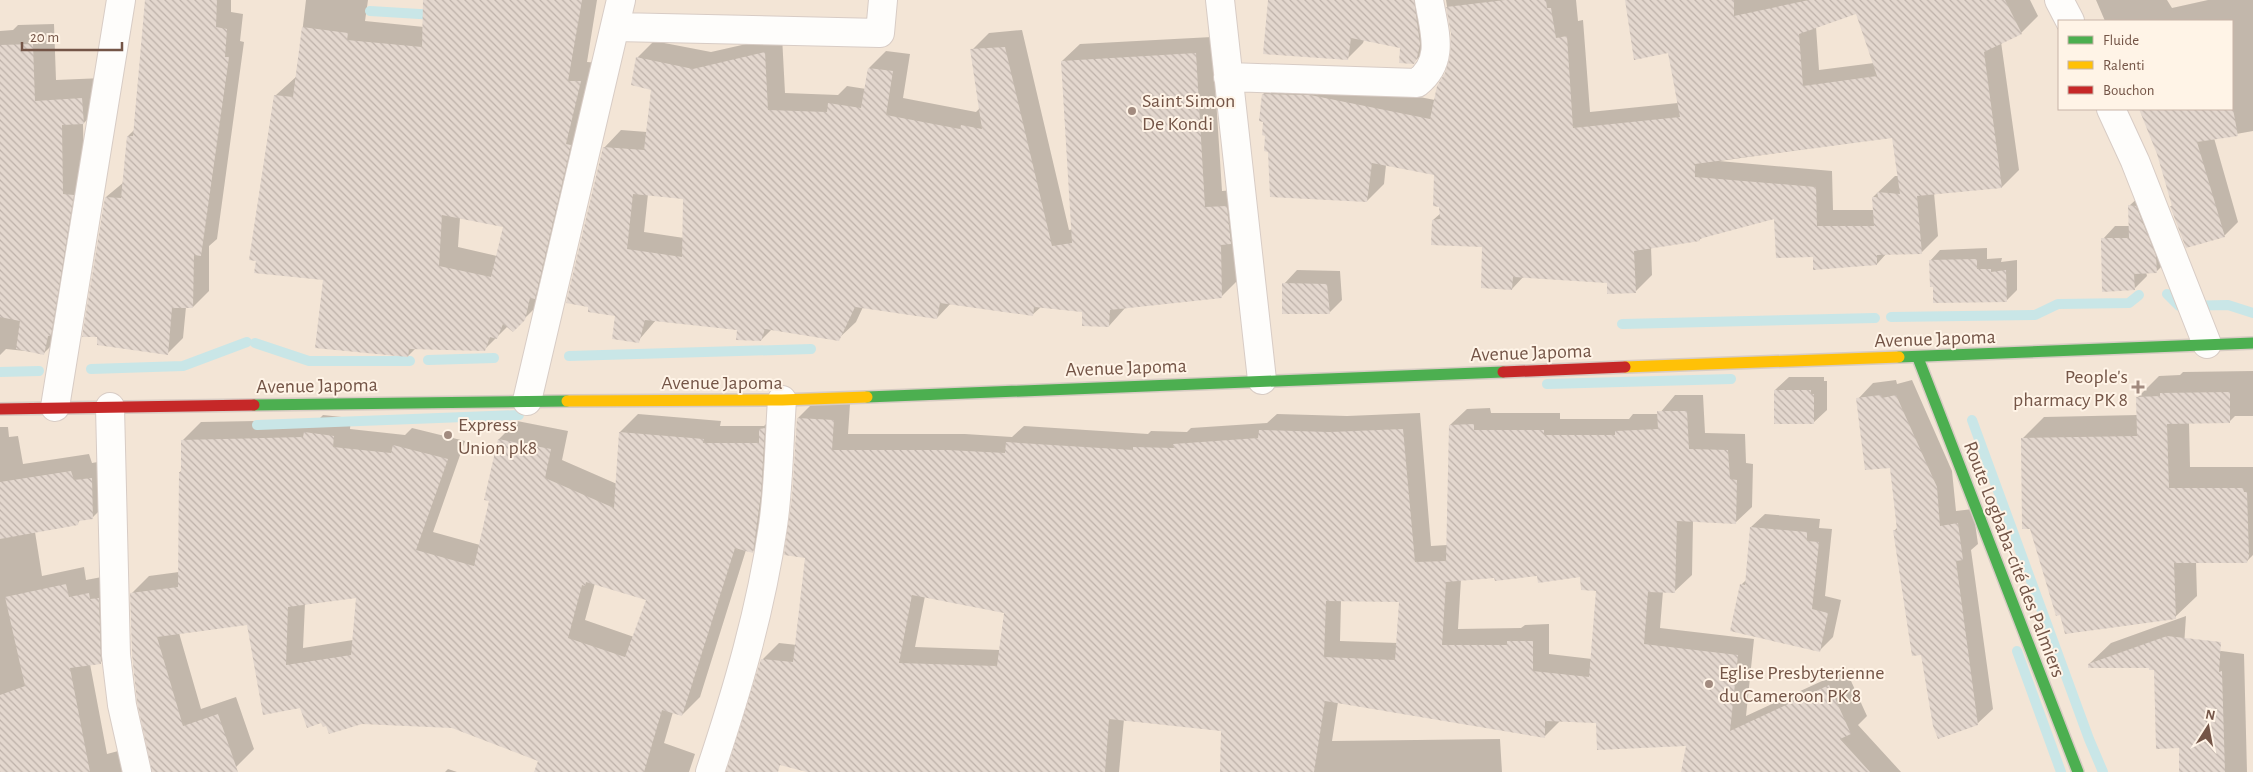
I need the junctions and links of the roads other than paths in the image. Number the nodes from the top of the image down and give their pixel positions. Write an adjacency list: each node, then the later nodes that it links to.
1 (121, 0): 17 (street)
2 (621, 0): 8 (street)
3 (883, 0): 8 (street)
4 (1220, 0): 9 (street)
5 (1429, 0): 9 (street)
6 (2060, 0): 7 (street)
7 (2070, 20)
8 (616, 27): 16 (street)
9 (1228, 77): 14 (street)
10 (2112, 110): 12 (street)
11 (2253, 343): 12 (main road, Avenue Japoma)
12 (2207, 344): 13 (main road, Avenue Japoma)
13 (1918, 358): 14 (main road, Avenue Japoma); 22 (main road, Route Logbaba-cité des Palmiers)
14 (1262, 380): 15 (main road, Avenue Japoma)
15 (782, 400): 16 (main road, Avenue Japoma); 21 (street)
16 (527, 401): 18 (main road, Avenue Japoma)
17 (55, 407): 18 (main road, Avenue Japoma); 19 (main road, Avenue Japoma)
18 (110, 407): 20 (street)
19 (0, 410)
20 (137, 772)
21 (710, 772)
22 (2078, 772)

